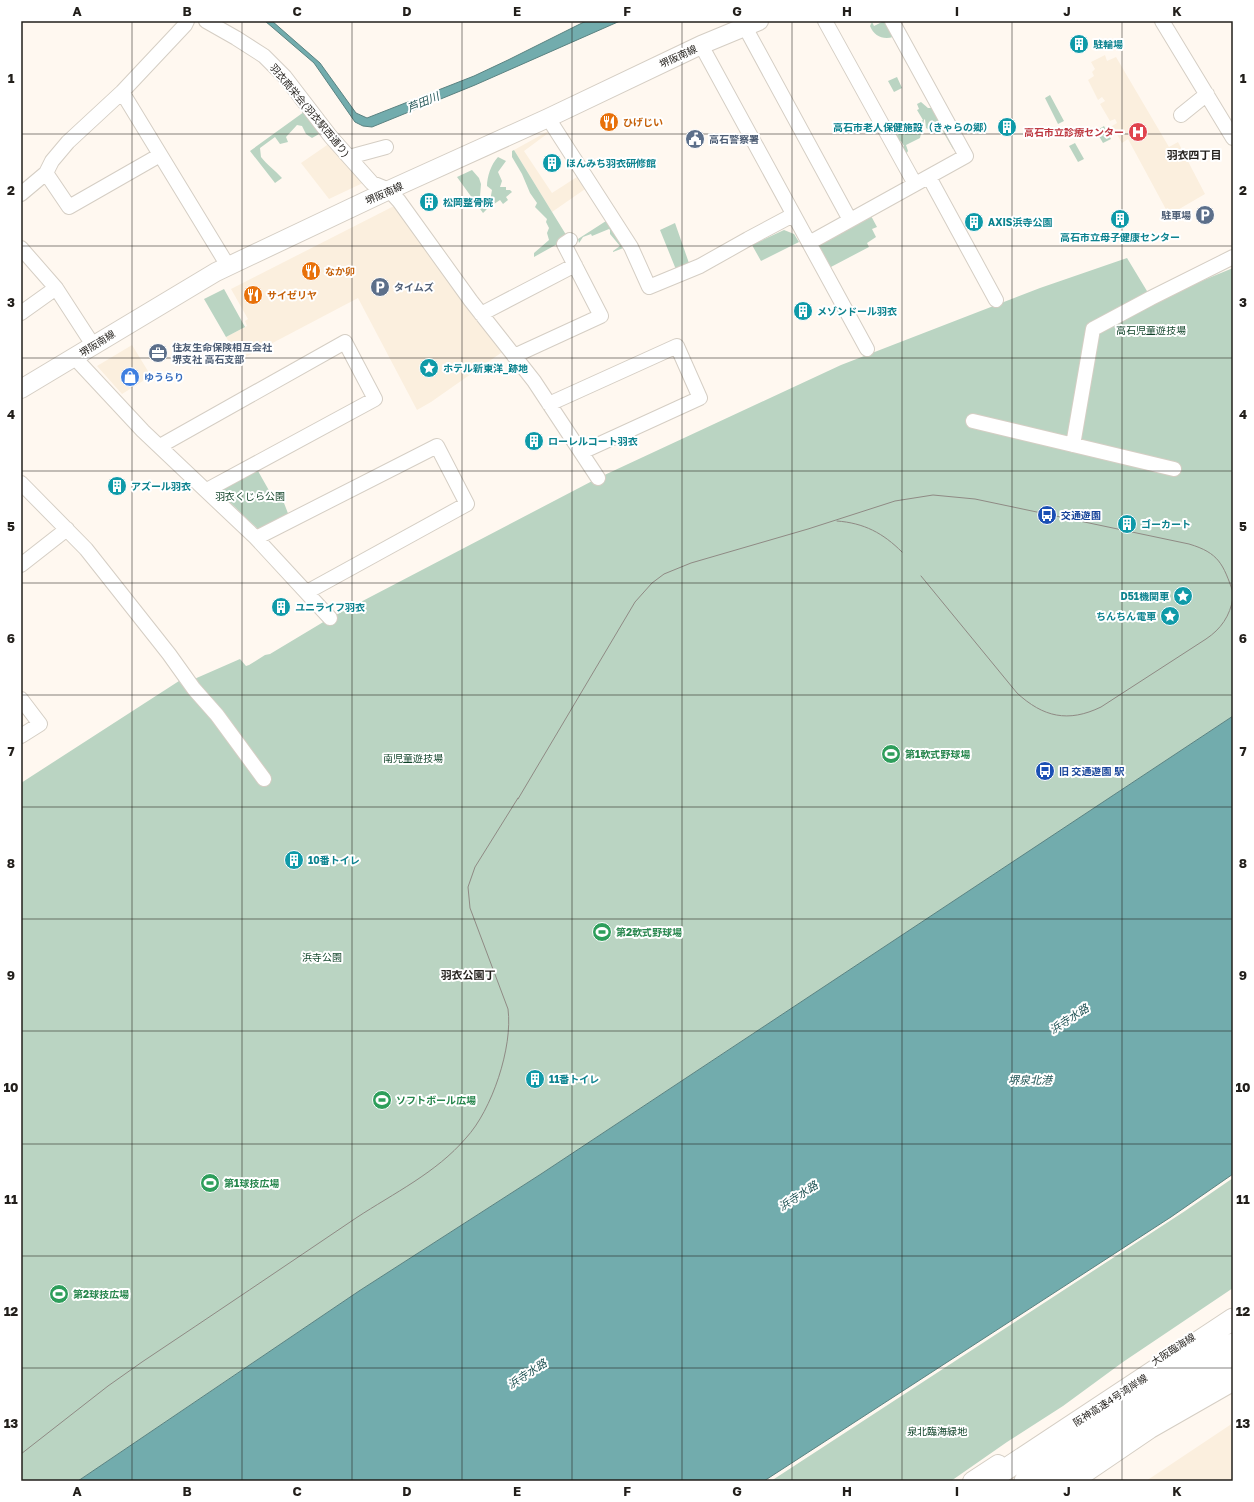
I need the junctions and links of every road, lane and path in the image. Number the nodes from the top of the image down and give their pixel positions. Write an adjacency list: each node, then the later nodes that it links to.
1 (187, 21): 8 (street)
2 (206, 21): 15 (street, 羽衣商栄会(羽衣駅西通り))
3 (825, 21): 18 (street)
4 (892, 21): 17 (street)
5 (1162, 21): 9 (street)
6 (752, 24): 7 (main road, 堺阪南線); 22 (street)
7 (701, 46): 11 (main road, 堺阪南線); 21 (street)
8 (122, 92): 14 (street); 16 (street)
9 (1208, 94): 10 (street); 12 (street)
10 (1181, 115)
11 (548, 118): 19 (main road, 堺阪南線); 21 (street)
12 (1233, 138)
13 (386, 147): 15 (street)
14 (160, 155): 16 (street); 27 (street)
15 (349, 157): 19 (street, 羽衣商栄会(羽衣駅西通り))
16 (46, 173): 20 (street)
17 (930, 176): 18 (street); 30 (street)
18 (915, 184): 22 (street)
19 (389, 190): 32 (street); 33 (main road, 堺阪南線)
20 (21, 194)
21 (794, 215): 24 (street)
22 (850, 220): 24 (street)
23 (570, 240): 28 (street)
24 (809, 243): 34 (street)
25 (21, 248): 29 (street)
26 (1233, 257): 40 (street)
27 (225, 261)
28 (575, 265): 32 (street); 35 (street)
29 (56, 288): 31 (street); 33 (street)
30 (996, 300)
31 (21, 313)
32 (481, 314): 35 (street)
33 (92, 345): 36 (main road, 堺阪南線)
34 (867, 349)
35 (511, 352): 38 (street)
36 (74, 357): 37 (main road, 堺阪南線); 41 (street)
37 (21, 389)
38 (549, 404): 42 (street); 42 (street)
39 (973, 421): 40 (street)
40 (1073, 445): 43 (street)
41 (160, 446): 46 (street); 46 (street)
42 (582, 452): 44 (street)
43 (1174, 469)
44 (598, 478)
45 (21, 483): 47 (street)
46 (207, 490): 48 (street)
47 (67, 529): 49 (street); 54 (street)
48 (256, 538): 50 (street); 50 (street)
49 (21, 564)
50 (307, 592): 51 (street)
51 (330, 618)
52 (21, 699): 53 (street)
53 (21, 736)
54 (264, 779)
55 (1233, 1310): 60 (main road, 大阪臨海線)
56 (1233, 1319): 61 (highway, 阪神高速4号湾岸線)
57 (1233, 1344): 62 (highway, 阪神高速4号湾岸線)
58 (1233, 1360): 63 (main road)
59 (1233, 1380): 64 (highway)
60 (972, 1481)
61 (988, 1481)
62 (1025, 1481)
63 (1049, 1481)
64 (1071, 1481)

